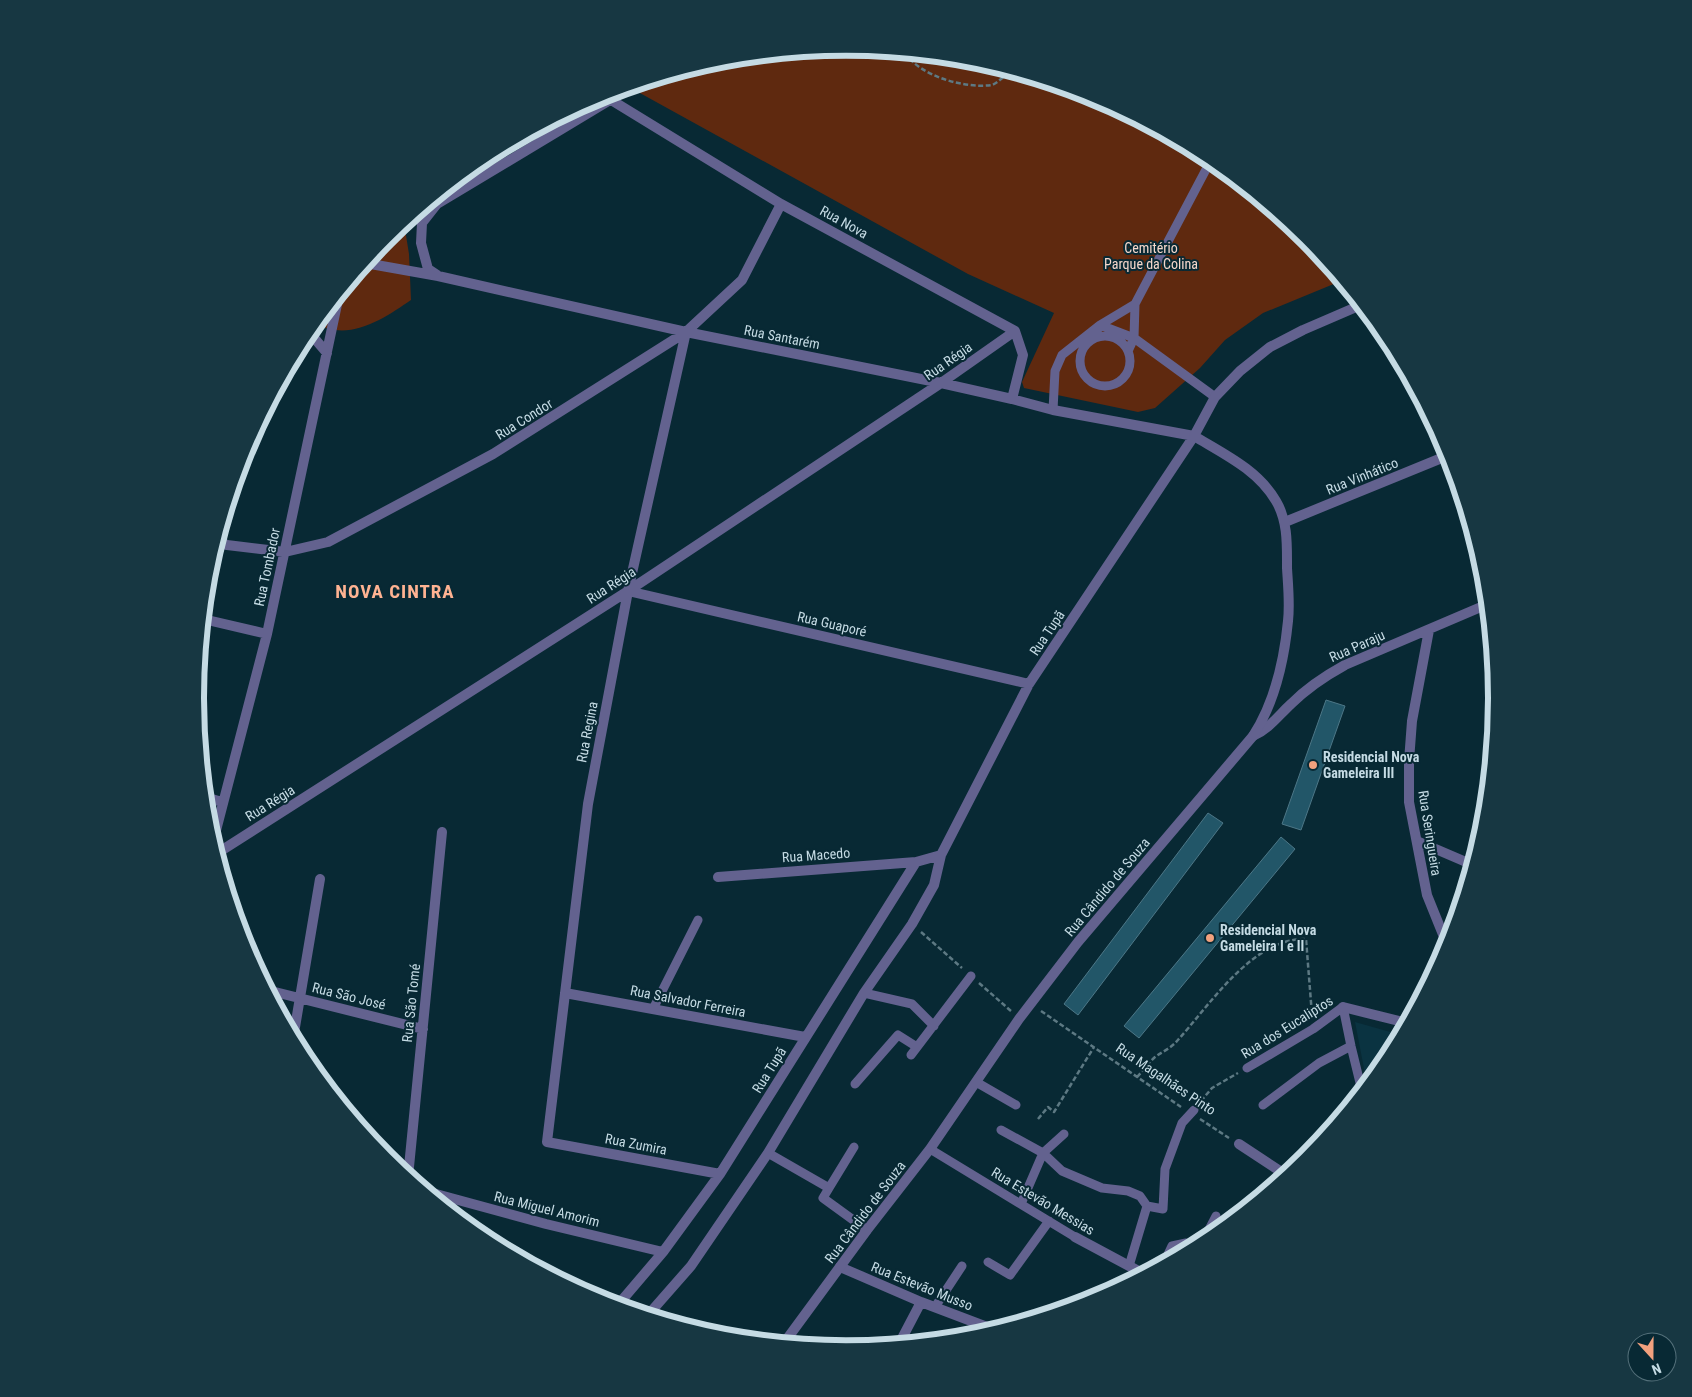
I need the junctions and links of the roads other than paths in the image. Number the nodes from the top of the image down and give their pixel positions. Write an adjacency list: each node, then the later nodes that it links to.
1 (612, 100): 4 (street, Rua Nova)
2 (581, 114): 6 (street)
3 (1207, 167): 7 (lane)
4 (781, 204): 11 (street, Rua Nova); 12 (street, Rua Condor)
5 (373, 264): 6 (street, Rua Santarém)
6 (438, 276): 12 (street, Rua Santarém)
7 (1135, 304): 10 (lane); 14 (lane)
8 (336, 307): 17 (street, Rua Tombador)
9 (1355, 307): 19 (street, Rua Tupã)
10 (1100, 325): 13 (lane); 14 (lane); 21 (lane)
11 (1015, 331): 18 (street, Rua Régia); 20 (street)
12 (686, 332): 18 (street, Rua Santarém); 26 (street, Rua Condor); 27 (street, Rua Regina)
13 (1095, 338): 16 (lane); 16 (lane)
14 (1134, 338): 16 (lane); 19 (lane)
15 (314, 339): 17 (street)
16 (1128, 351)
17 (327, 353): 26 (street, Rua Tombador)
18 (940, 383): 20 (street, Rua Santarém); 27 (street, Rua Régia)
19 (1215, 397): 22 (street, Rua Tupã)
20 (1012, 399): 21 (street, Rua Santarém)
21 (1053, 410): 22 (street, Rua Santarém)
22 (1194, 436): 24 (street, Rua Cândido de Souza); 32 (street, Rua Tupã)
23 (1441, 458): 24 (street, Rua Vinhático)
24 (1285, 522): 33 (street, Rua Cândido de Souza)
25 (223, 543): 26 (street, Rua Condor)
26 (284, 552): 31 (street, Rua Tombador)
27 (628, 591): 32 (street, Rua Guaporé); 39 (street, Rua Régia); 49 (street, Rua Regina)
28 (1482, 607): 30 (street, Rua Paraju)
29 (208, 620): 31 (street)
30 (1429, 630): 33 (street, Rua Paraju); 38 (street, Rua Seringueira)
31 (267, 634): 35 (street, Rua Tombador)
32 (1029, 684): 40 (street, Rua Tupã)
33 (1253, 736): 63 (street, Rua Cândido de Souza)
34 (212, 799): 35 (street)
35 (222, 802): 36 (street, Rua Tombador)
36 (217, 826)
37 (442, 832): 57 (street, Rua São Tomé)
38 (1417, 841): 42 (street); 46 (street, Rua Seringueira)
39 (222, 850)
40 (941, 855): 41 (street); 50 (street, Rua Tupã)
41 (916, 862): 43 (street, Rua Macedo); 58 (street, Rua Tupã)
42 (1467, 862)
43 (718, 876)
44 (320, 879): 51 (street)
45 (698, 920): 53 (lane)
46 (1443, 934)
47 (971, 976): 55 (lane)
48 (275, 992): 51 (street, Rua São José)
49 (565, 993): 53 (street, Rua Salvador Ferreira); 71 (street, Rua Regina)
50 (864, 993): 55 (lane); 75 (street, Rua Tupã)
51 (299, 997): 56 (street); 57 (street, Rua São José)
52 (1343, 1007): 54 (street, Rua dos Eucaliptos); 59 (lane); 62 (lane, Rua dos Eucaliptos)
53 (653, 1009): 58 (street, Rua Salvador Ferreira)
54 (1401, 1022)
55 (934, 1026): 60 (lane)
56 (295, 1027)
57 (423, 1029): 77 (street, Rua São Tomé)
58 (806, 1037): 79 (street, Rua Tupã)
59 (1351, 1046): 64 (lane); 67 (lane)
60 (917, 1047): 61 (lane); 65 (lane)
61 (911, 1055)
62 (1247, 1068)
63 (976, 1082): 66 (lane); 74 (street, Rua Cândido de Souza)
64 (1360, 1083)
65 (855, 1084)
66 (1016, 1105)
67 (1263, 1105)
68 (1192, 1112): 83 (lane)
69 (1001, 1130): 76 (lane)
70 (1064, 1134): 76 (lane)
71 (546, 1142): 79 (street, Rua Zumira)
72 (1239, 1144): 78 (street)
73 (854, 1147): 80 (lane)
74 (930, 1149): 82 (lane, Rua Estevão Messias); 87 (street, Rua Cândido de Souza)
75 (768, 1153): 80 (lane); 100 (street, Rua Tupã)
76 (1043, 1153): 82 (lane); 83 (lane)
77 (409, 1168)
78 (1280, 1171)
79 (720, 1174): 90 (street, Rua Tupã)
80 (829, 1188): 87 (lane)
81 (440, 1195): 90 (street, Rua Miguel Amorim)
82 (1021, 1204): 85 (lane, Rua Estevão Messias)
83 (1147, 1206): 94 (lane)
84 (1216, 1216): 86 (lane)
85 (1049, 1221): 88 (lane, Rua Estevão Messias); 92 (lane)
86 (1210, 1228)
87 (867, 1230): 95 (street, Rua Cândido de Souza)
88 (1075, 1237): 94 (street, Rua Estevão Messias)
89 (1186, 1243): 91 (lane)
90 (663, 1252): 97 (street, Rua Tupã)
91 (1168, 1254)
92 (988, 1262)
93 (962, 1266): 99 (lane)
94 (1129, 1266): 96 (street, Rua Estevão Messias)
95 (840, 1267): 98 (street, Rua Estevão Musso); 102 (street, Rua Cândido de Souza)
96 (1138, 1271)
97 (622, 1300)
98 (921, 1302): 99 (street, Rua Estevão Musso); 103 (street)
99 (935, 1307): 101 (street, Rua Estevão Musso)
100 (652, 1311)
101 (983, 1325)
102 (788, 1337)
103 (902, 1338)

